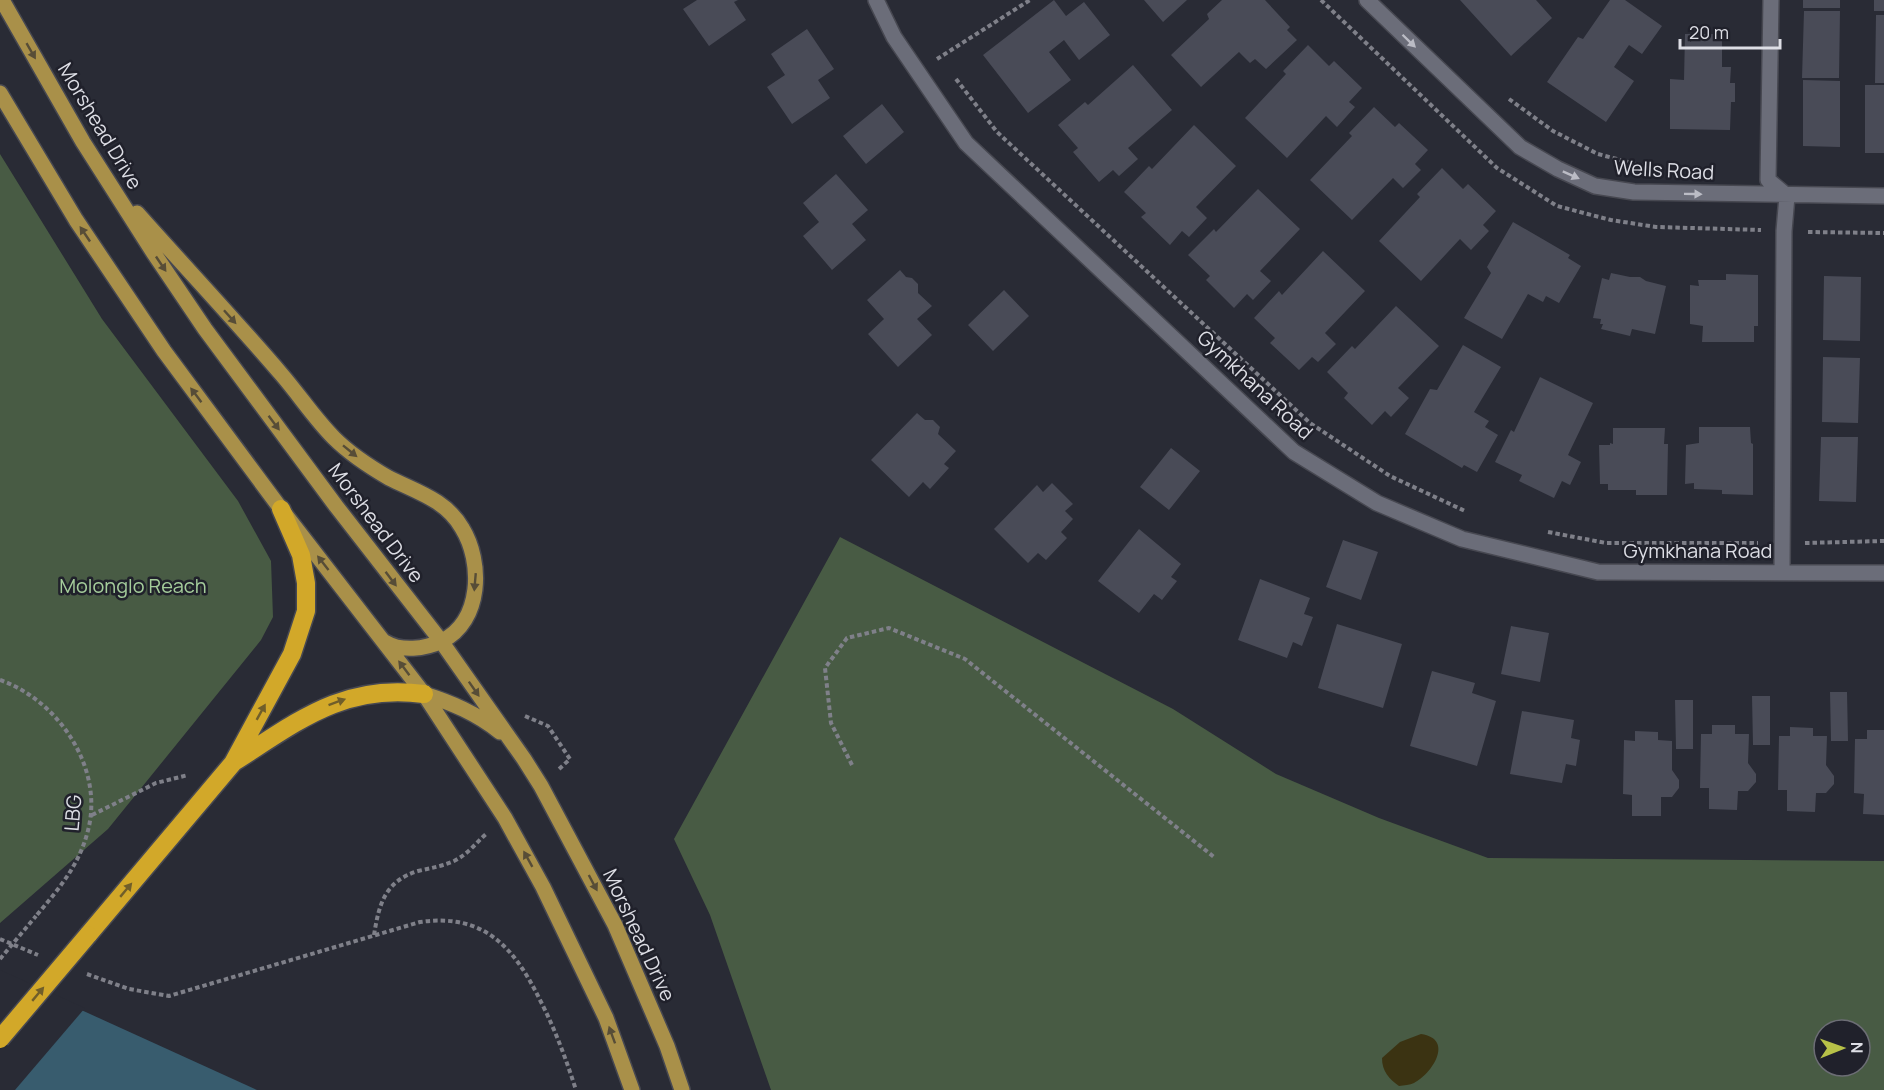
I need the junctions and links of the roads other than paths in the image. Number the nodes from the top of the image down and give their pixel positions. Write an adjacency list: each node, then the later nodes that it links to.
1 (2, 0): 6 (main road, Morshead Drive, one-way to 6)
2 (876, 0): 10 (street, Gymkhana Road)
3 (1367, 0): 7 (street, Wells Road, one-way to 7)
4 (1771, 0): 7 (street)
5 (0, 93): 9 (main road, one-way to 5)
6 (106, 180): 12 (main road, Morshead Drive, one-way to 12); 12 (main road, one-way to 12)
7 (1787, 196): 8 (street, Wells Road); 10 (street)
8 (1884, 196)
9 (281, 509): 13 (main road, one-way to 9); 16 (highway, one-way to 9)
10 (1782, 573): 11 (street, Gymkhana Road)
11 (1884, 573)
12 (441, 641): 13 (main road); 15 (main road, Morshead Drive, one-way to 15)
13 (385, 642): 14 (main road, one-way to 13)
14 (424, 694): 15 (main road); 16 (highway, one-way to 14); 18 (main road, one-way to 14)
15 (524, 759): 19 (main road, Morshead Drive, one-way to 19)
16 (233, 763): 17 (highway, one-way to 16, bridge)
17 (0, 1039)
18 (632, 1090)
19 (682, 1090)

